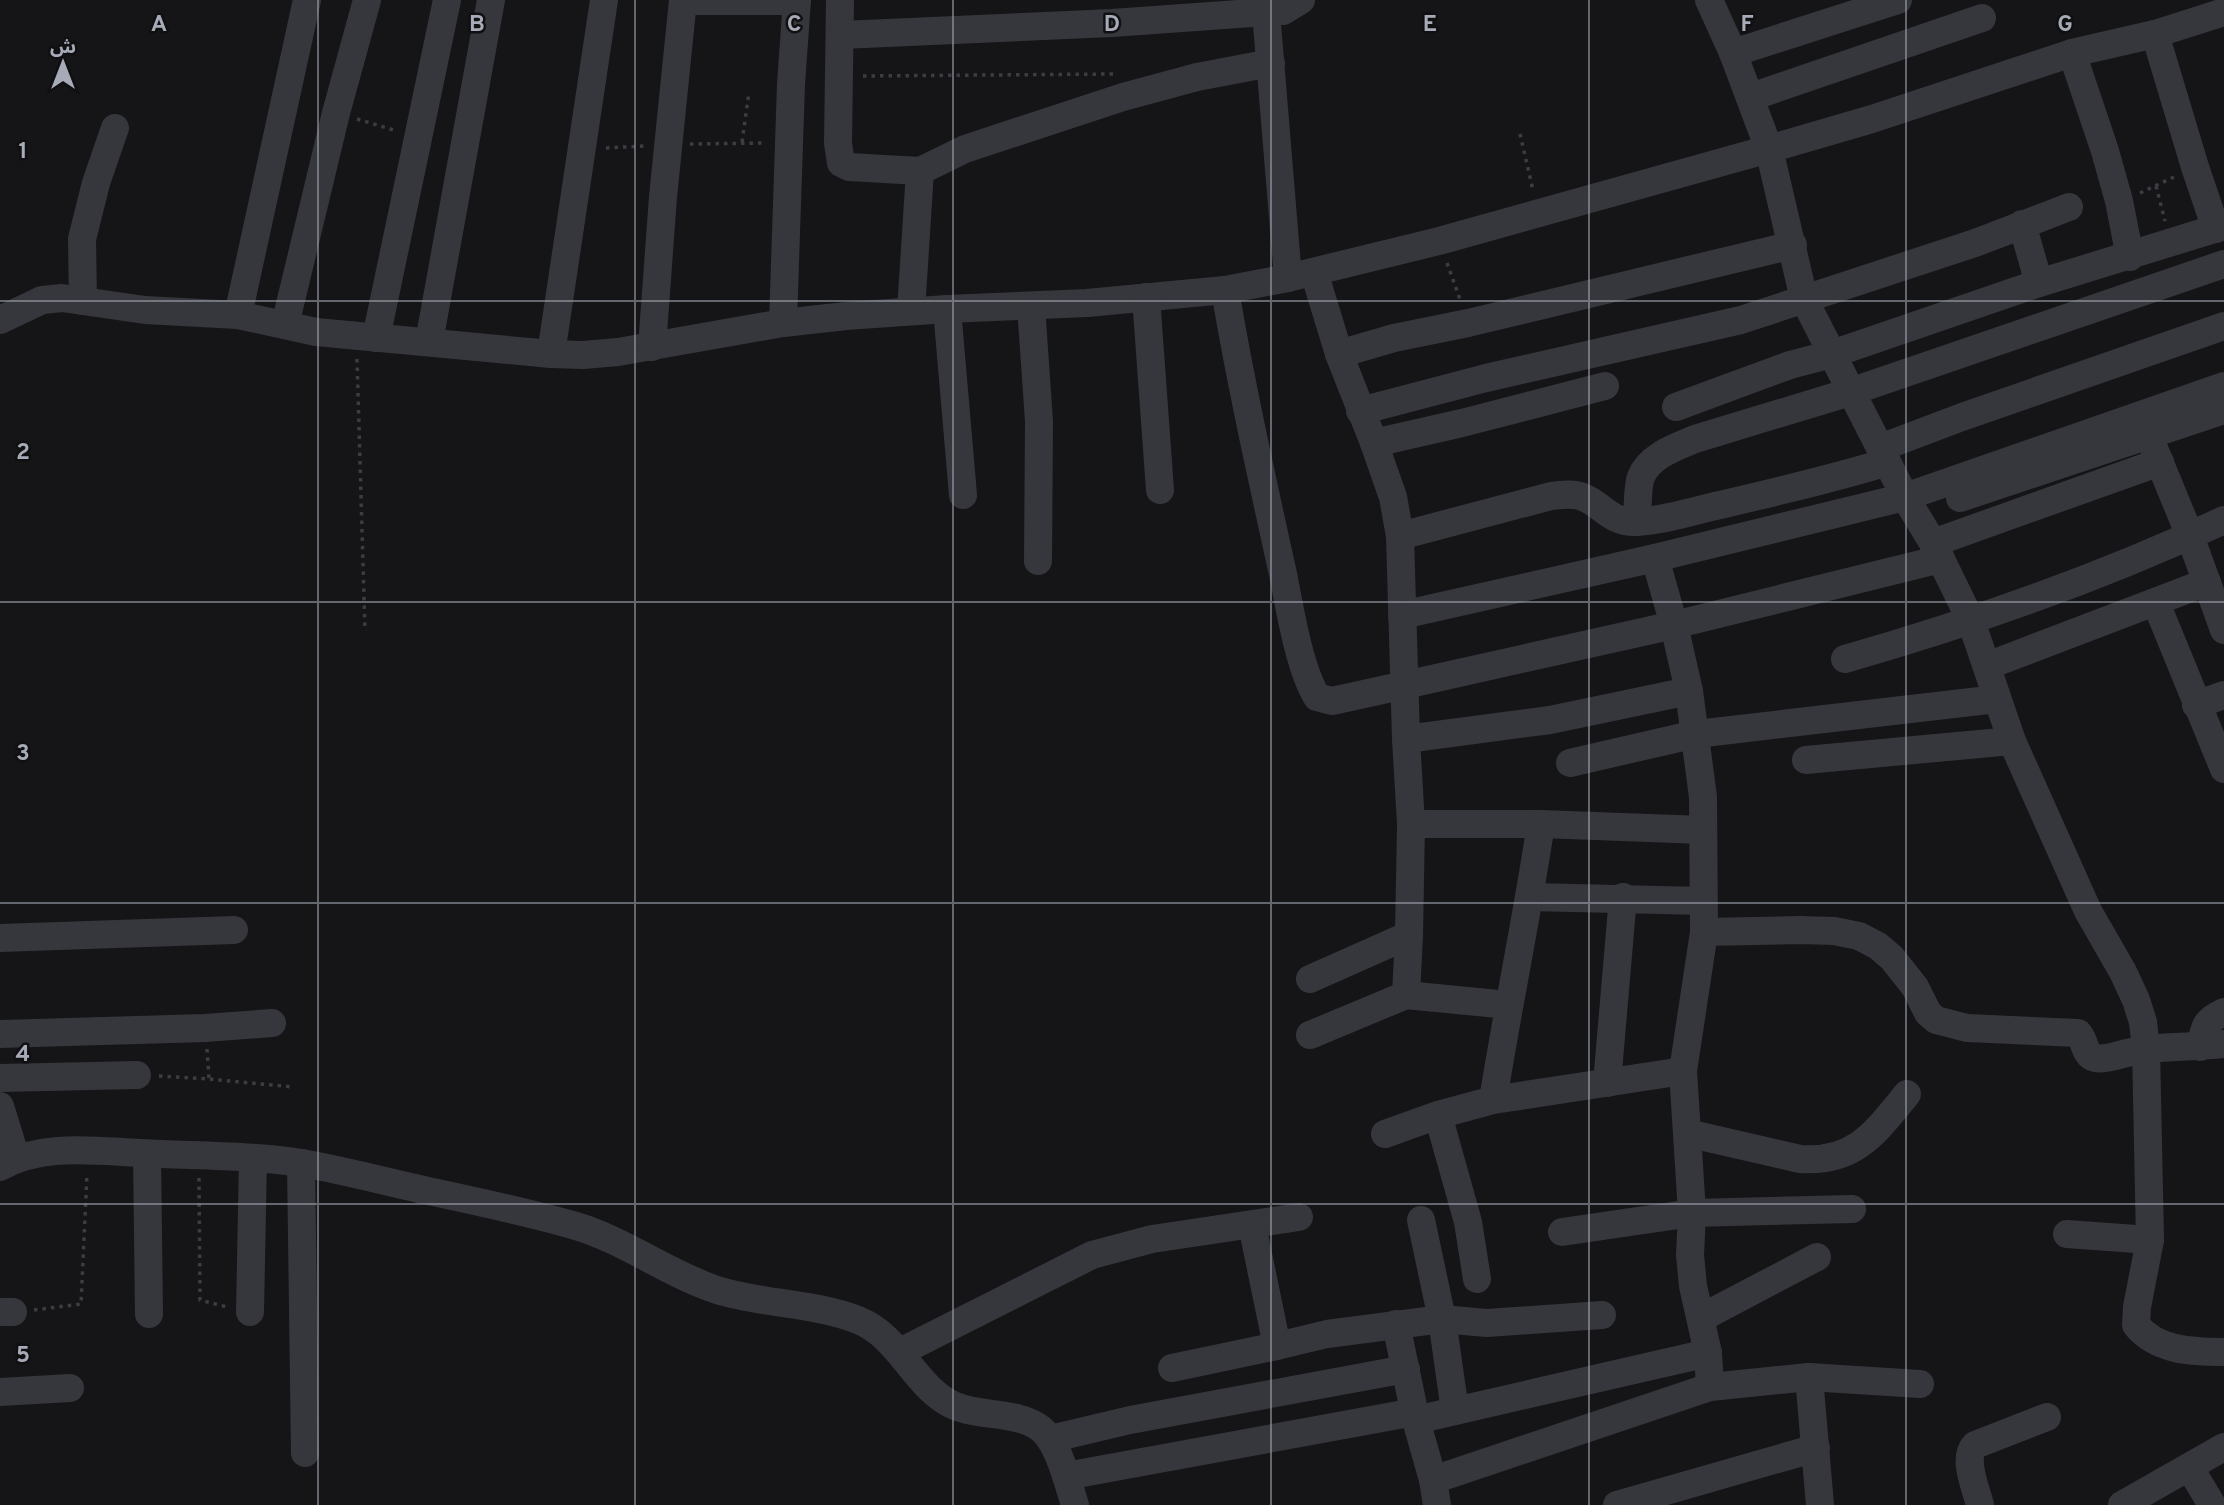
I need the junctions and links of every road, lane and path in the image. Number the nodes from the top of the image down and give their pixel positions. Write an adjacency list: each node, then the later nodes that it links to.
1 (307, 0): 49 (street)
2 (366, 0): 53 (street)
3 (447, 0): 55 (street)
4 (491, 0): 56 (street)
5 (604, 0): 28 (street)
6 (683, 0): 11 (street); 26 (street)
7 (840, 0): 16 (street)
8 (1301, 0): 12 (street)
9 (1709, 0): 17 (street)
10 (1898, 0): 17 (street)
11 (797, 1): 51 (street)
12 (1265, 6): 16 (street); 19 (street)
13 (2224, 12): 15 (street)
14 (1982, 18): 23 (street)
15 (2155, 34): 18 (street); 34 (street)
16 (841, 35): 21 (street)
17 (1732, 52): 23 (street)
18 (2072, 53): 27 (street); 38 (street)
19 (1271, 63): 29 (street); 40 (street)
20 (1117, 75): 21 (path)
21 (839, 76): 29 (street)
22 (749, 92): 26 (path)
23 (1751, 97): 27 (street)
24 (115, 128): 45 (street)
25 (1520, 134): 32 (path)
26 (668, 145): 28 (path); 57 (street)
27 (1769, 149): 32 (street); 37 (street)
28 (582, 150): 58 (street)
29 (920, 171): 48 (street)
30 (2156, 186): 36 (path)
31 (2068, 207): 33 (street)
32 (1539, 213): 35 (street)
33 (2022, 224): 41 (street); 44 (street)
34 (2220, 228): 36 (street)
35 (1439, 241): 40 (street); 52 (path)
36 (2170, 243): 38 (street)
37 (1793, 245): 44 (street); 52 (street)
38 (2130, 257): 41 (street)
39 (2224, 264): 63 (street)
40 (1301, 275): 42 (street); 59 (street)
41 (2039, 283): 60 (street)
42 (1226, 290): 43 (street); 90 (street)
43 (1146, 297): 46 (street); 71 (street)
44 (1804, 299): 60 (street); 66 (street)
45 (83, 302): 49 (street); 50 (street)
46 (1031, 306): 47 (street); 80 (street)
47 (947, 309): 48 (street); 72 (street)
48 (911, 311): 51 (street)
49 (238, 314): 53 (street)
50 (0, 320)
51 (783, 323): 57 (street)
52 (1468, 323): 59 (street)
53 (285, 325): 55 (street)
54 (2224, 326): 69 (street)
55 (366, 337): 56 (street); 87 (path)
56 (429, 342): 58 (street)
57 (652, 347): 58 (street)
58 (551, 354)
59 (1339, 354): 66 (street)
60 (1832, 354): 63 (street); 64 (street)
61 (1605, 386): 68 (street)
62 (2224, 386): 73 (street)
63 (1850, 392): 69 (street); 75 (street)
64 (1676, 407)
65 (2224, 410): 67 (street)
66 (1360, 411): 68 (street)
67 (2149, 435): 70 (street); 73 (street)
68 (1374, 443): 76 (street)
69 (1883, 455): 73 (street); 75 (street)
70 (2160, 462): 77 (street); 78 (street)
71 (1160, 490)
72 (963, 495)
73 (1910, 505): 78 (street); 79 (street)
74 (2224, 520): 77 (street)
75 (1637, 522): 76 (street)
76 (1399, 536): 83 (street)
77 (2190, 536): 81 (street); 84 (street)
78 (1937, 551): 84 (street); 85 (street)
79 (1655, 558): 83 (street); 85 (street)
80 (1038, 561)
81 (2214, 587): 82 (street); 86 (street)
82 (2156, 603): 89 (street); 94 (street)
83 (1402, 615): 90 (street)
84 (1971, 621): 88 (street); 89 (street)
85 (1674, 625): 90 (street); 91 (street)
86 (2224, 630)
87 (365, 631)
88 (1845, 659)
89 (1987, 666): 93 (street)
90 (1405, 685): 96 (street)
91 (1689, 691): 95 (street); 96 (street)
92 (2224, 695): 94 (street)
93 (1997, 699): 95 (street); 97 (street)
94 (2196, 705): 100 (street)
95 (1696, 734): 99 (street); 103 (street)
96 (1406, 739): 101 (street)
97 (2012, 741): 98 (street); 119 (street)
98 (1806, 760)
99 (1570, 764)
100 (2224, 769)
101 (1410, 824): 102 (street); 109 (street)
102 (1541, 824): 103 (street); 104 (street)
103 (1703, 830): 106 (street)
104 (1530, 897): 105 (street); 113 (street)
105 (1623, 897): 106 (street); 123 (street)
106 (1703, 901): 108 (street)
107 (234, 930): 110 (street)
108 (1704, 932): 119 (street); 120 (street)
109 (1409, 935): 111 (street); 112 (street)
110 (0, 938)
111 (1310, 979)
112 (1406, 995): 113 (street); 117 (street)
113 (1508, 1005): 126 (street)
114 (2224, 1012): 118 (street)
115 (272, 1023): 116 (street)
116 (0, 1034)
117 (1310, 1035)
118 (2212, 1045): 119 (street)
119 (2146, 1048): 144 (street)
120 (1683, 1071): 123 (street); 129 (street)
121 (137, 1075): 122 (street); 124 (path)
122 (0, 1078)
123 (1607, 1083): 126 (street)
124 (293, 1087)
125 (1907, 1094): 129 (street)
126 (1493, 1100): 128 (street)
127 (0, 1106): 135 (street)
128 (1438, 1115): 130 (street); 146 (street)
129 (1687, 1133): 138 (street)
130 (1385, 1134)
131 (87, 1151): 132 (street); 135 (street); 147 (path)
132 (147, 1154): 133 (street); 149 (street)
133 (198, 1155): 134 (street); 148 (path)
134 (253, 1158): 136 (street); 148 (street)
135 (8, 1162)
136 (301, 1163): 155 (street); 171 (street)
137 (1852, 1209): 138 (street)
138 (1692, 1213): 142 (street); 151 (street)
139 (1299, 1217): 141 (street)
140 (1421, 1220): 152 (street)
141 (1252, 1226): 154 (street); 155 (street)
142 (1562, 1232)
143 (2067, 1234): 144 (street)
144 (2150, 1240): 156 (street)
145 (1816, 1257): 151 (street)
146 (1477, 1279)
147 (6, 1312)
148 (250, 1312)
149 (149, 1314)
150 (1602, 1315): 152 (street)
151 (1701, 1318): 157 (street)
152 (1442, 1319): 153 (street); 165 (street)
153 (1396, 1324): 154 (street); 159 (street)
154 (1277, 1346): 158 (street)
155 (900, 1352): 168 (street)
156 (2224, 1352)
157 (1708, 1353): 162 (street); 165 (street)
158 (1172, 1368)
159 (1406, 1369): 166 (street); 168 (street)
160 (1809, 1377): 161 (street); 162 (street); 170 (street)
161 (1920, 1384)
162 (1710, 1387): 174 (street)
163 (70, 1388): 164 (street)
164 (0, 1392)
165 (1455, 1411): 166 (street)
166 (1415, 1416): 173 (street); 174 (street)
167 (2047, 1417): 178 (street)
168 (1050, 1439): 173 (street)
169 (2224, 1447): 172 (street)
170 (1816, 1448): 176 (street); 177 (street)
171 (305, 1453)
172 (2190, 1468): 179 (street); 180 (street)
173 (1066, 1476): 175 (street)
174 (1435, 1492)
175 (1075, 1505)
176 (1617, 1505)
177 (1820, 1505)
178 (1980, 1505)
179 (2122, 1505)
180 (2212, 1505)

